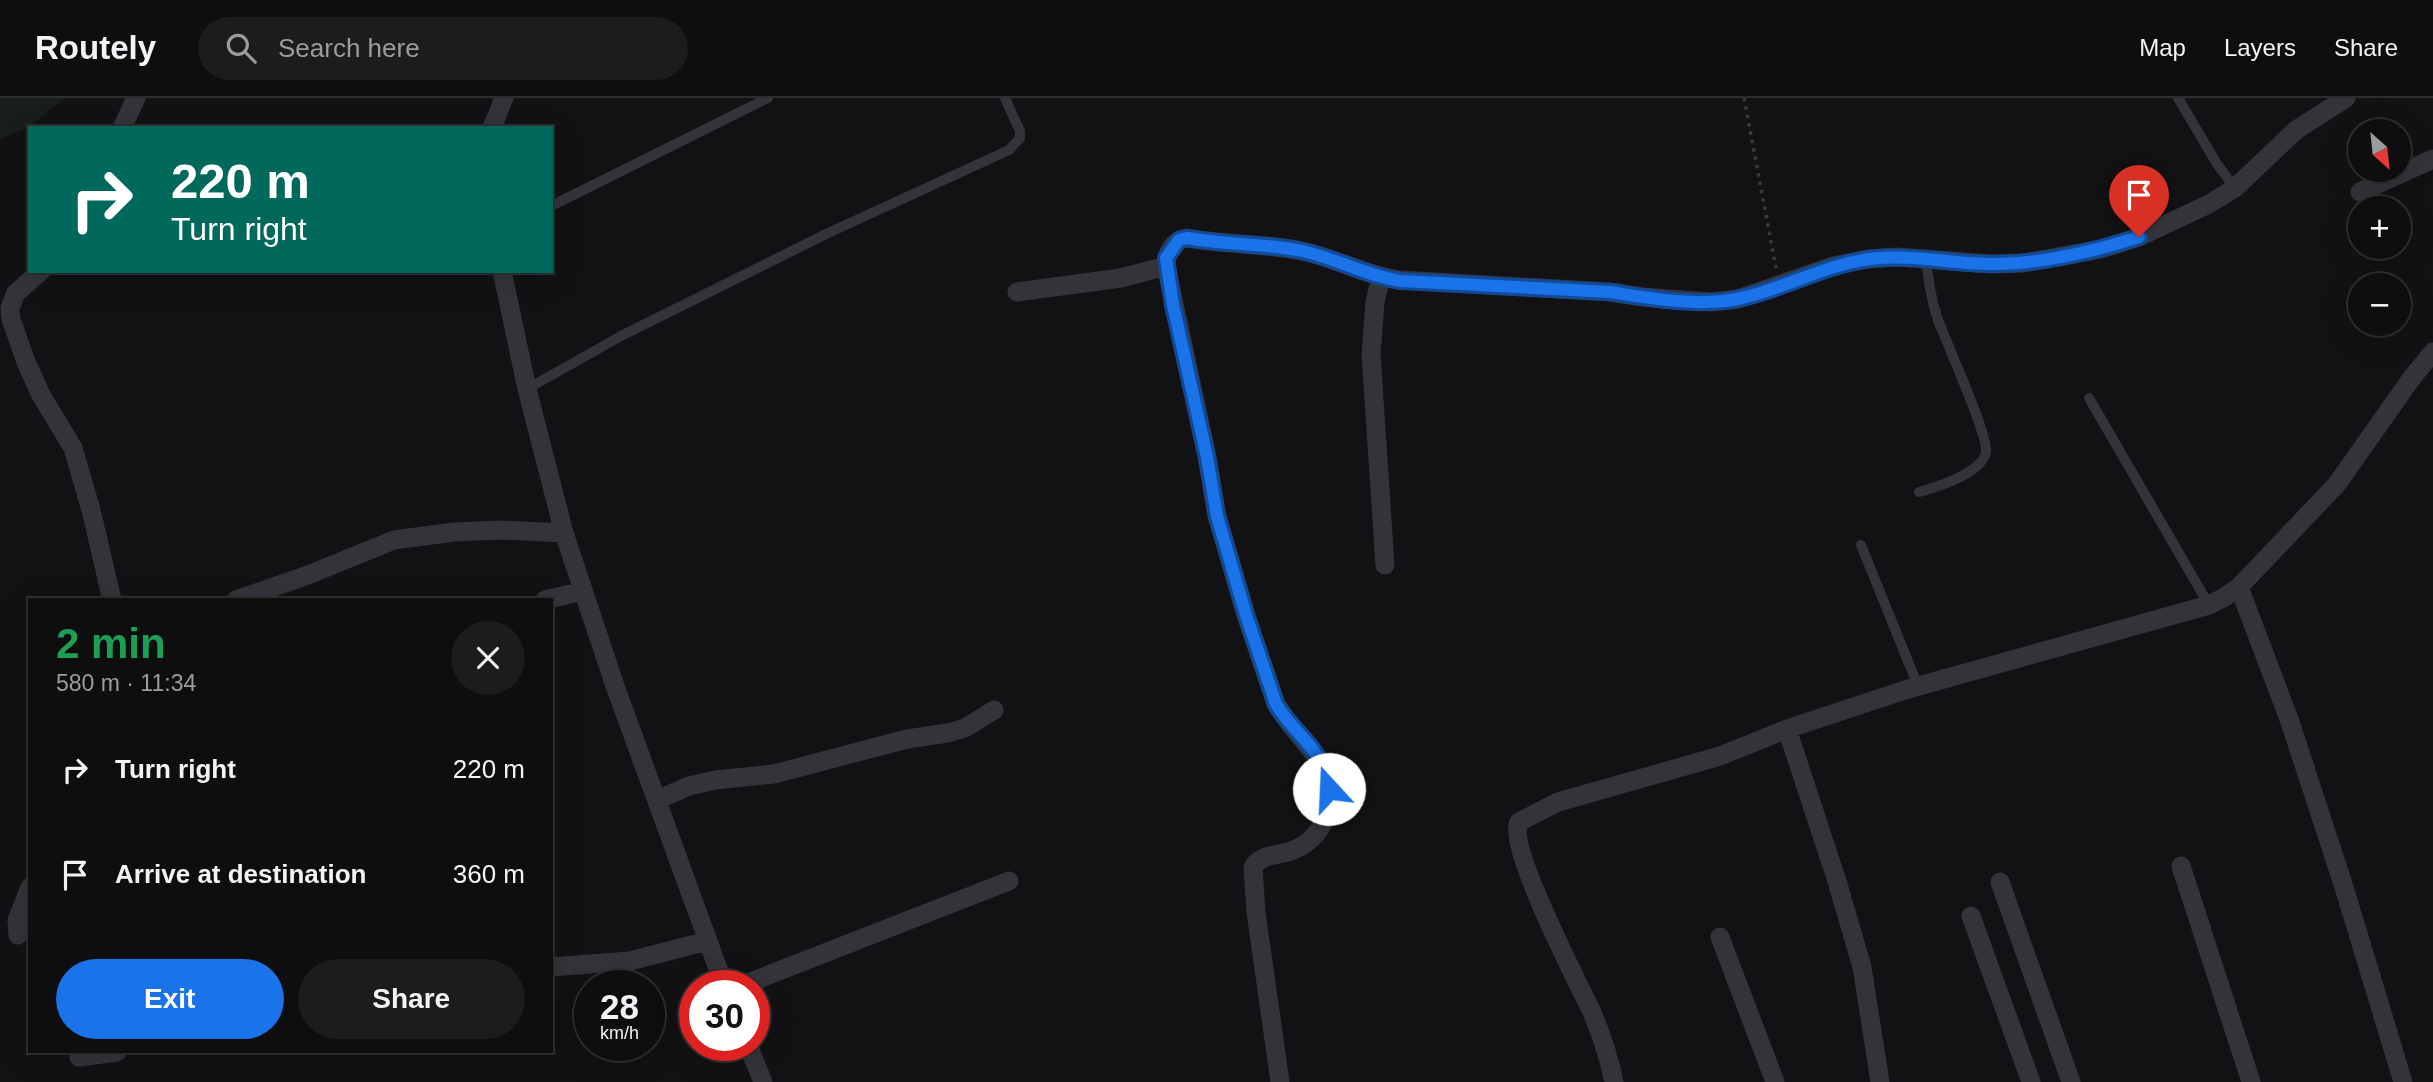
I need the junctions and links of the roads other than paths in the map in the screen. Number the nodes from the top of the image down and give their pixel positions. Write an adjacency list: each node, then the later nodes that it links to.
1 (136, 98): 7 (street)
2 (504, 98): 8 (street)
3 (768, 98): 12 (lane)
4 (1005, 98): 20 (lane)
5 (2178, 98): 10 (lane)
6 (2346, 98): 10 (street)
7 (122, 126)
8 (493, 126)
9 (2433, 159): 11 (street)
10 (2235, 188): 13 (street)
11 (2360, 192)
12 (553, 205)
13 (1926, 258): 17 (street); 22 (lane)
14 (1166, 266): 17 (street); 18 (street); 51 (street)
15 (39, 273): 28 (street)
16 (502, 273): 20 (street)
17 (1381, 277): 25 (street)
18 (1017, 292)
19 (2433, 352): 26 (street)
20 (527, 389): 23 (street)
21 (2089, 398): 31 (lane)
22 (1919, 492)
23 (564, 533): 27 (street); 29 (street)
24 (1861, 545): 32 (lane)
25 (1385, 565)
26 (2239, 587): 31 (street); 58 (street)
27 (583, 591): 30 (street); 35 (street)
28 (112, 598)
29 (242, 598)
30 (553, 598)
31 (2209, 604): 32 (street)
32 (1918, 687): 34 (street)
33 (994, 709): 35 (street)
34 (1787, 729): 52 (street); 54 (street)
35 (657, 800): 43 (street)
36 (2181, 866): 57 (street)
37 (1009, 881): 46 (street)
38 (2000, 882): 56 (street)
39 (28, 892): 41 (street)
40 (1970, 916): 55 (street)
41 (18, 935)
42 (1720, 937): 53 (street)
43 (707, 941): 44 (street); 45 (street)
44 (553, 967)
45 (718, 970)
46 (770, 974)
47 (109, 1053): 48 (street)
48 (79, 1057)
49 (754, 1061): 50 (street)
50 (763, 1082)
51 (1280, 1082)
52 (1615, 1082)
53 (1775, 1082)
54 (1880, 1082)
55 (2031, 1082)
56 (2071, 1082)
57 (2251, 1082)
58 (2403, 1082)

